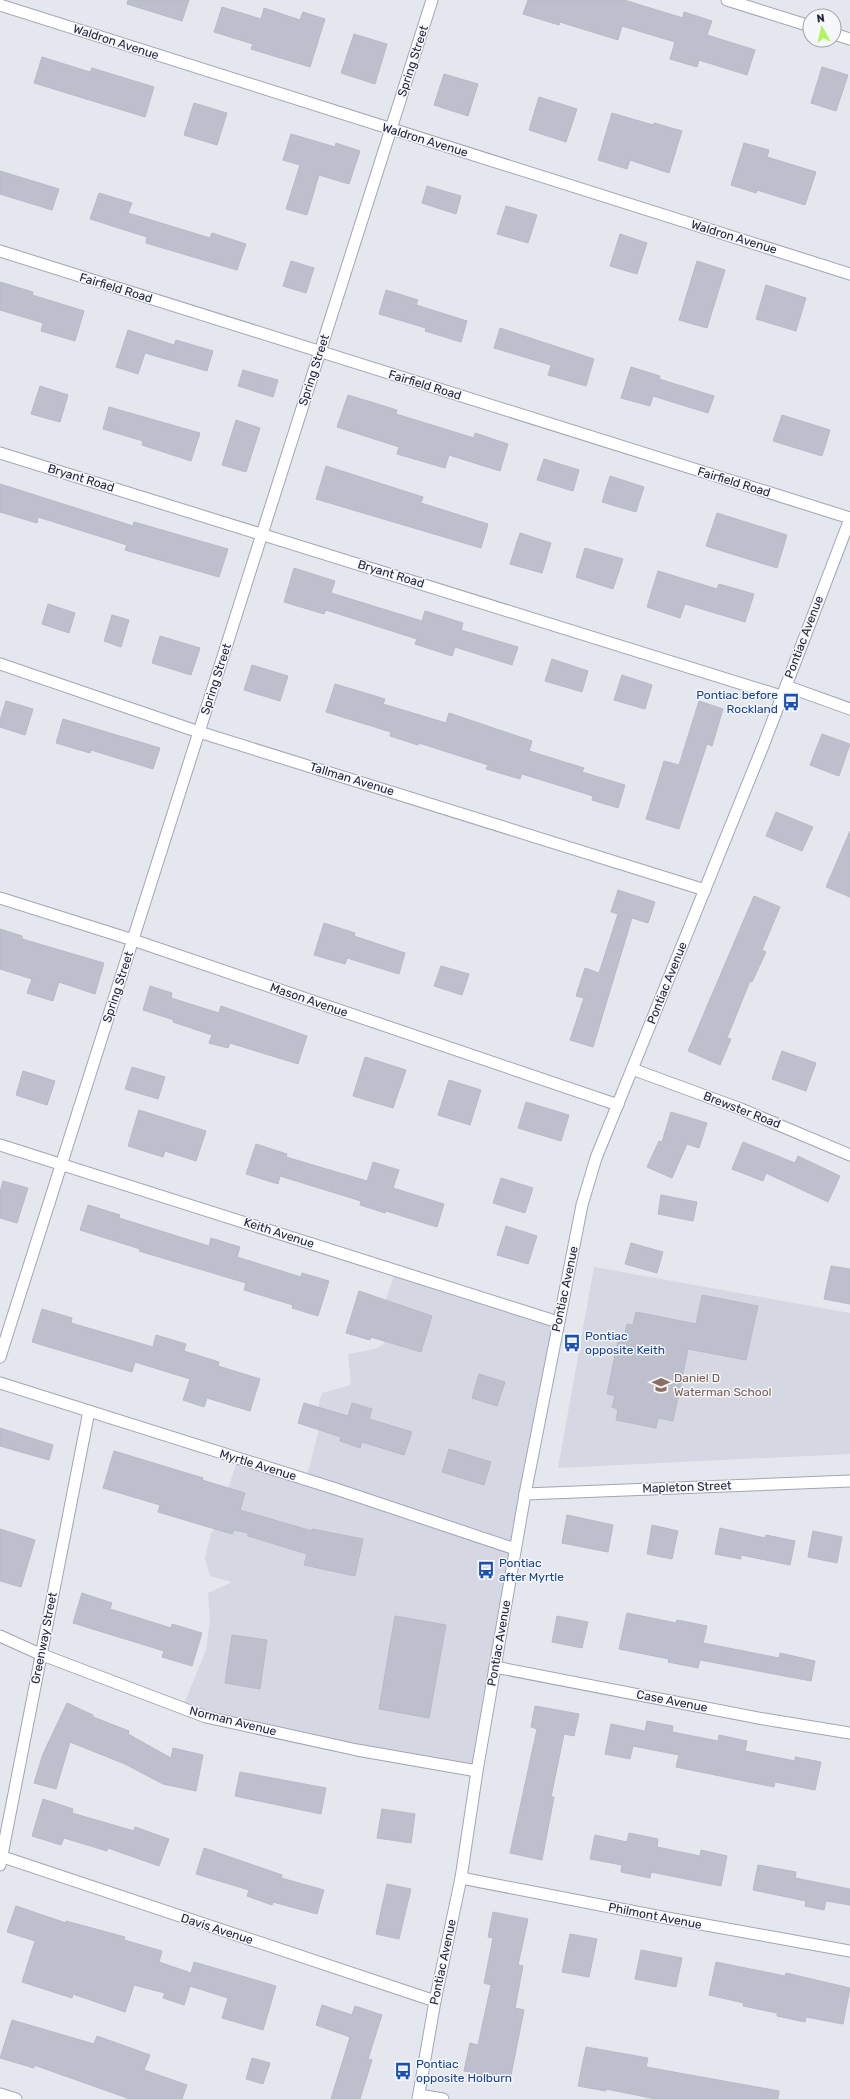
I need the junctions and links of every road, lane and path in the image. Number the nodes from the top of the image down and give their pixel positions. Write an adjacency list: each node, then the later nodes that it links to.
1 (432, 0): 5 (street, Spring Street)
2 (727, 0): 4 (street)
3 (0, 5): 5 (street, Waldron Avenue)
4 (802, 23)
5 (391, 130): 7 (street, Waldron Avenue); 8 (street, Spring Street)
6 (0, 252): 8 (street, Fairfield Road)
7 (850, 274)
8 (320, 352): 10 (street, Fairfield Road); 11 (street, Spring Street)
9 (0, 453): 11 (street, Bryant Road)
10 (850, 518): 13 (street, Pontiac Avenue)
11 (262, 534): 13 (street, Bryant Road); 15 (street, Spring Street)
12 (0, 664): 15 (street, Tallman Avenue)
13 (783, 691): 14 (street, Bryant Road); 16 (street, Pontiac Avenue)
14 (850, 709)
15 (199, 732): 16 (street, Tallman Avenue); 18 (street, Spring Street)
16 (705, 890): 19 (street, Pontiac Avenue)
17 (0, 898): 18 (street, Mason Avenue)
18 (133, 940): 20 (street, Mason Avenue); 23 (street, Spring Street)
19 (632, 1069): 20 (street, Pontiac Avenue); 22 (street, Brewster Road)
20 (618, 1105): 24 (street, Pontiac Avenue)
21 (0, 1145): 23 (street, Keith Avenue)
22 (850, 1154)
23 (61, 1164): 24 (street, Keith Avenue); 25 (street, Spring Street)
24 (558, 1322): 29 (street, Pontiac Avenue)
25 (0, 1357)
26 (0, 1383): 27 (street, Myrtle Avenue)
27 (89, 1411): 30 (street, Myrtle Avenue); 32 (street, Greenway Street)
28 (850, 1481): 29 (street, Mapleton Street)
29 (525, 1494): 30 (street, Pontiac Avenue)
30 (515, 1549): 33 (street, Pontiac Avenue)
31 (0, 1636): 32 (street, Norman Avenue)
32 (40, 1654): 35 (street, Norman Avenue); 36 (street, Greenway Street)
33 (495, 1667): 34 (street, Case Avenue); 35 (street, Pontiac Avenue)
34 (850, 1733)
35 (477, 1771): 37 (street, Pontiac Avenue)
36 (0, 1859): 39 (street, Davis Avenue)
37 (461, 1878): 38 (street, Philmont Avenue); 39 (street, Pontiac Avenue)
38 (850, 1951)
39 (435, 2001): 41 (street, Pontiac Avenue)
40 (0, 2094): 42 (street)
41 (419, 2097): 43 (street)
42 (16, 2099)
43 (443, 2099)

